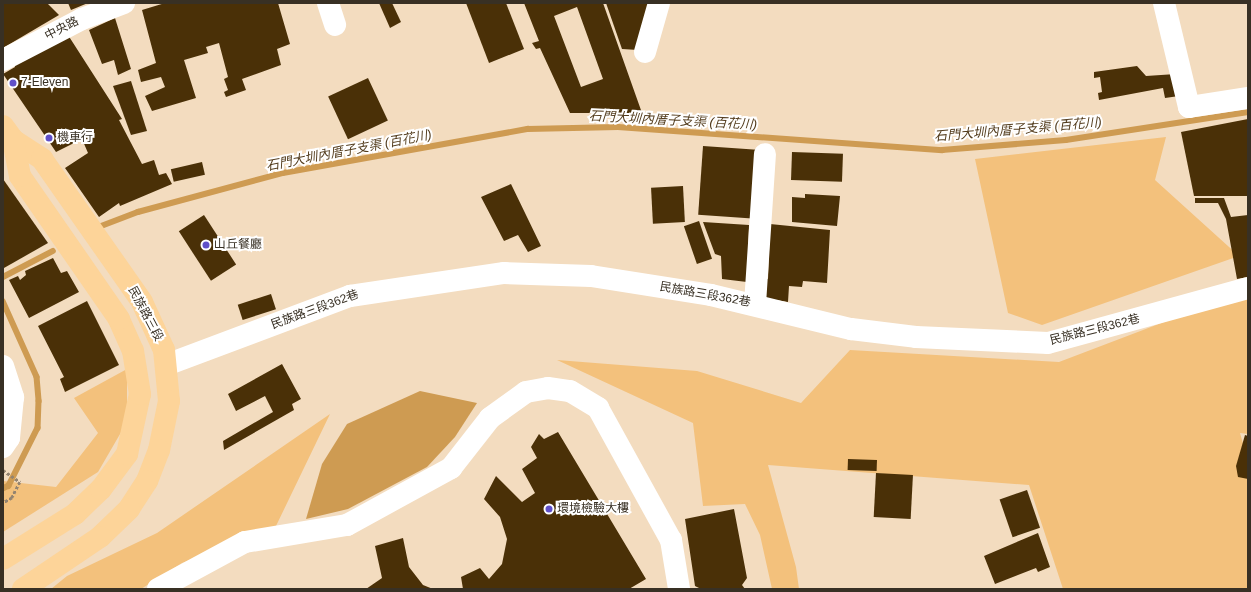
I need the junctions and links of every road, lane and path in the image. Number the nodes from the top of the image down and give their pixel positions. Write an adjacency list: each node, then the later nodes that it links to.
1 (124, 3): 7 (street, 中央路)
2 (328, 3): 5 (street)
3 (659, 3): 6 (street)
4 (1164, 3): 8 (street)
5 (335, 25)
6 (645, 52)
7 (3, 60)
8 (1248, 98)
9 (6, 137): 13 (main road, 民族路三段); 18 (main road, 民族路三段)
10 (765, 154): 12 (street)
11 (1248, 288): 12 (street, 民族路三段362巷)
12 (755, 304): 13 (street, 民族路三段362巷)
13 (166, 365): 19 (main road, 民族路三段)
14 (3, 366): 15 (street)
15 (3, 447)
16 (3, 470): 17 (path)
17 (3, 503)
18 (3, 559)
19 (23, 589)
20 (158, 589): 21 (street)
21 (679, 589)

